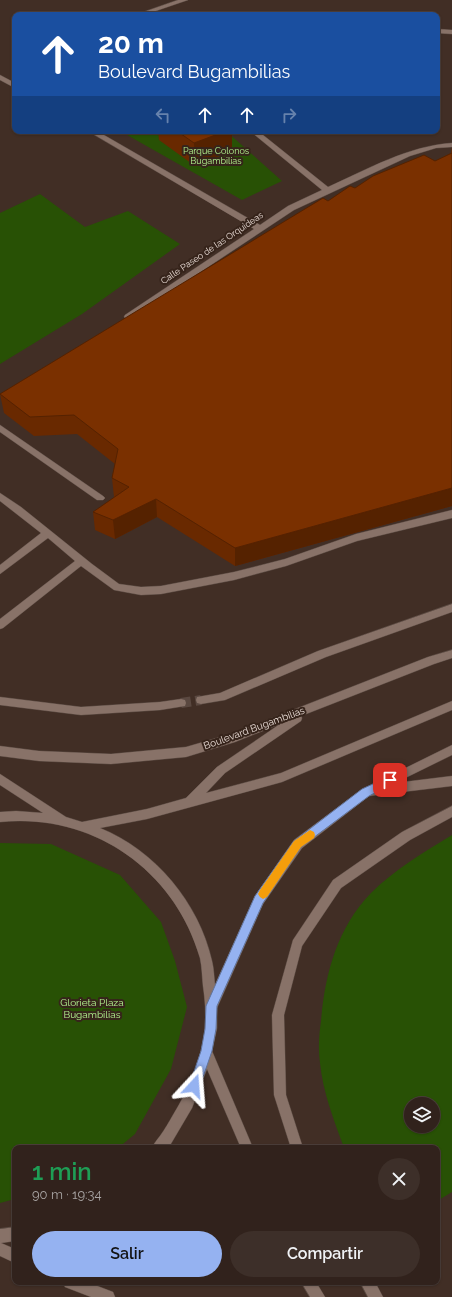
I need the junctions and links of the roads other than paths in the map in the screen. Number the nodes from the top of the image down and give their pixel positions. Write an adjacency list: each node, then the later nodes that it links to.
1 (158, 0): 3 (street)
2 (185, 0): 3 (street)
3 (166, 5): 4 (street)
4 (146, 12)
5 (440, 31): 6 (street)
6 (452, 32)
7 (0, 77): 9 (street)
8 (12, 80): 9 (street)
9 (8, 82): 10 (street)
10 (12, 84)
11 (97, 134): 15 (street)
12 (258, 134): 14 (street)
13 (452, 145): 14 (street, Calle Paseo de las Orquideas)
14 (327, 190): 15 (street, Calle Paseo de las Orquideas)
15 (260, 229): 16 (street, Calle Paseo de las Orquideas)
16 (120, 322)
17 (0, 428): 18 (street)
18 (100, 498)
19 (2, 501): 21 (street)
20 (452, 514): 22 (street)
21 (48, 533): 22 (street); 23 (street)
22 (82, 561): 25 (street)
23 (0, 570)
24 (452, 608): 28 (street)
25 (0, 625)
26 (452, 654): 31 (street, Boulevard Bugambilias)
27 (0, 700): 29 (street)
28 (201, 700)
29 (181, 703)
30 (452, 705): 37 (street)
31 (308, 709): 33 (street, Boulevard Bugambilias); 37 (street)
32 (452, 750): 36 (street)
33 (0, 751)
34 (0, 779): 40 (street)
35 (452, 781): 36 (street)
36 (366, 792): 42 (street)
37 (187, 804): 41 (street)
38 (452, 811): 46 (street)
39 (0, 817): 40 (street)
40 (63, 820): 41 (street)
41 (83, 826): 42 (street)
42 (212, 1006): 43 (street)
43 (206, 1051): 44 (street); 45 (street)
44 (161, 1145)
45 (246, 1145)
46 (296, 1145)
47 (12, 1234): 48 (street)
48 (0, 1236)
49 (0, 1249): 50 (street)
50 (12, 1255)
51 (78, 1285): 54 (street)
52 (310, 1285): 55 (street)
53 (369, 1285): 56 (street)
54 (108, 1297)
55 (318, 1297)
56 (376, 1297)

